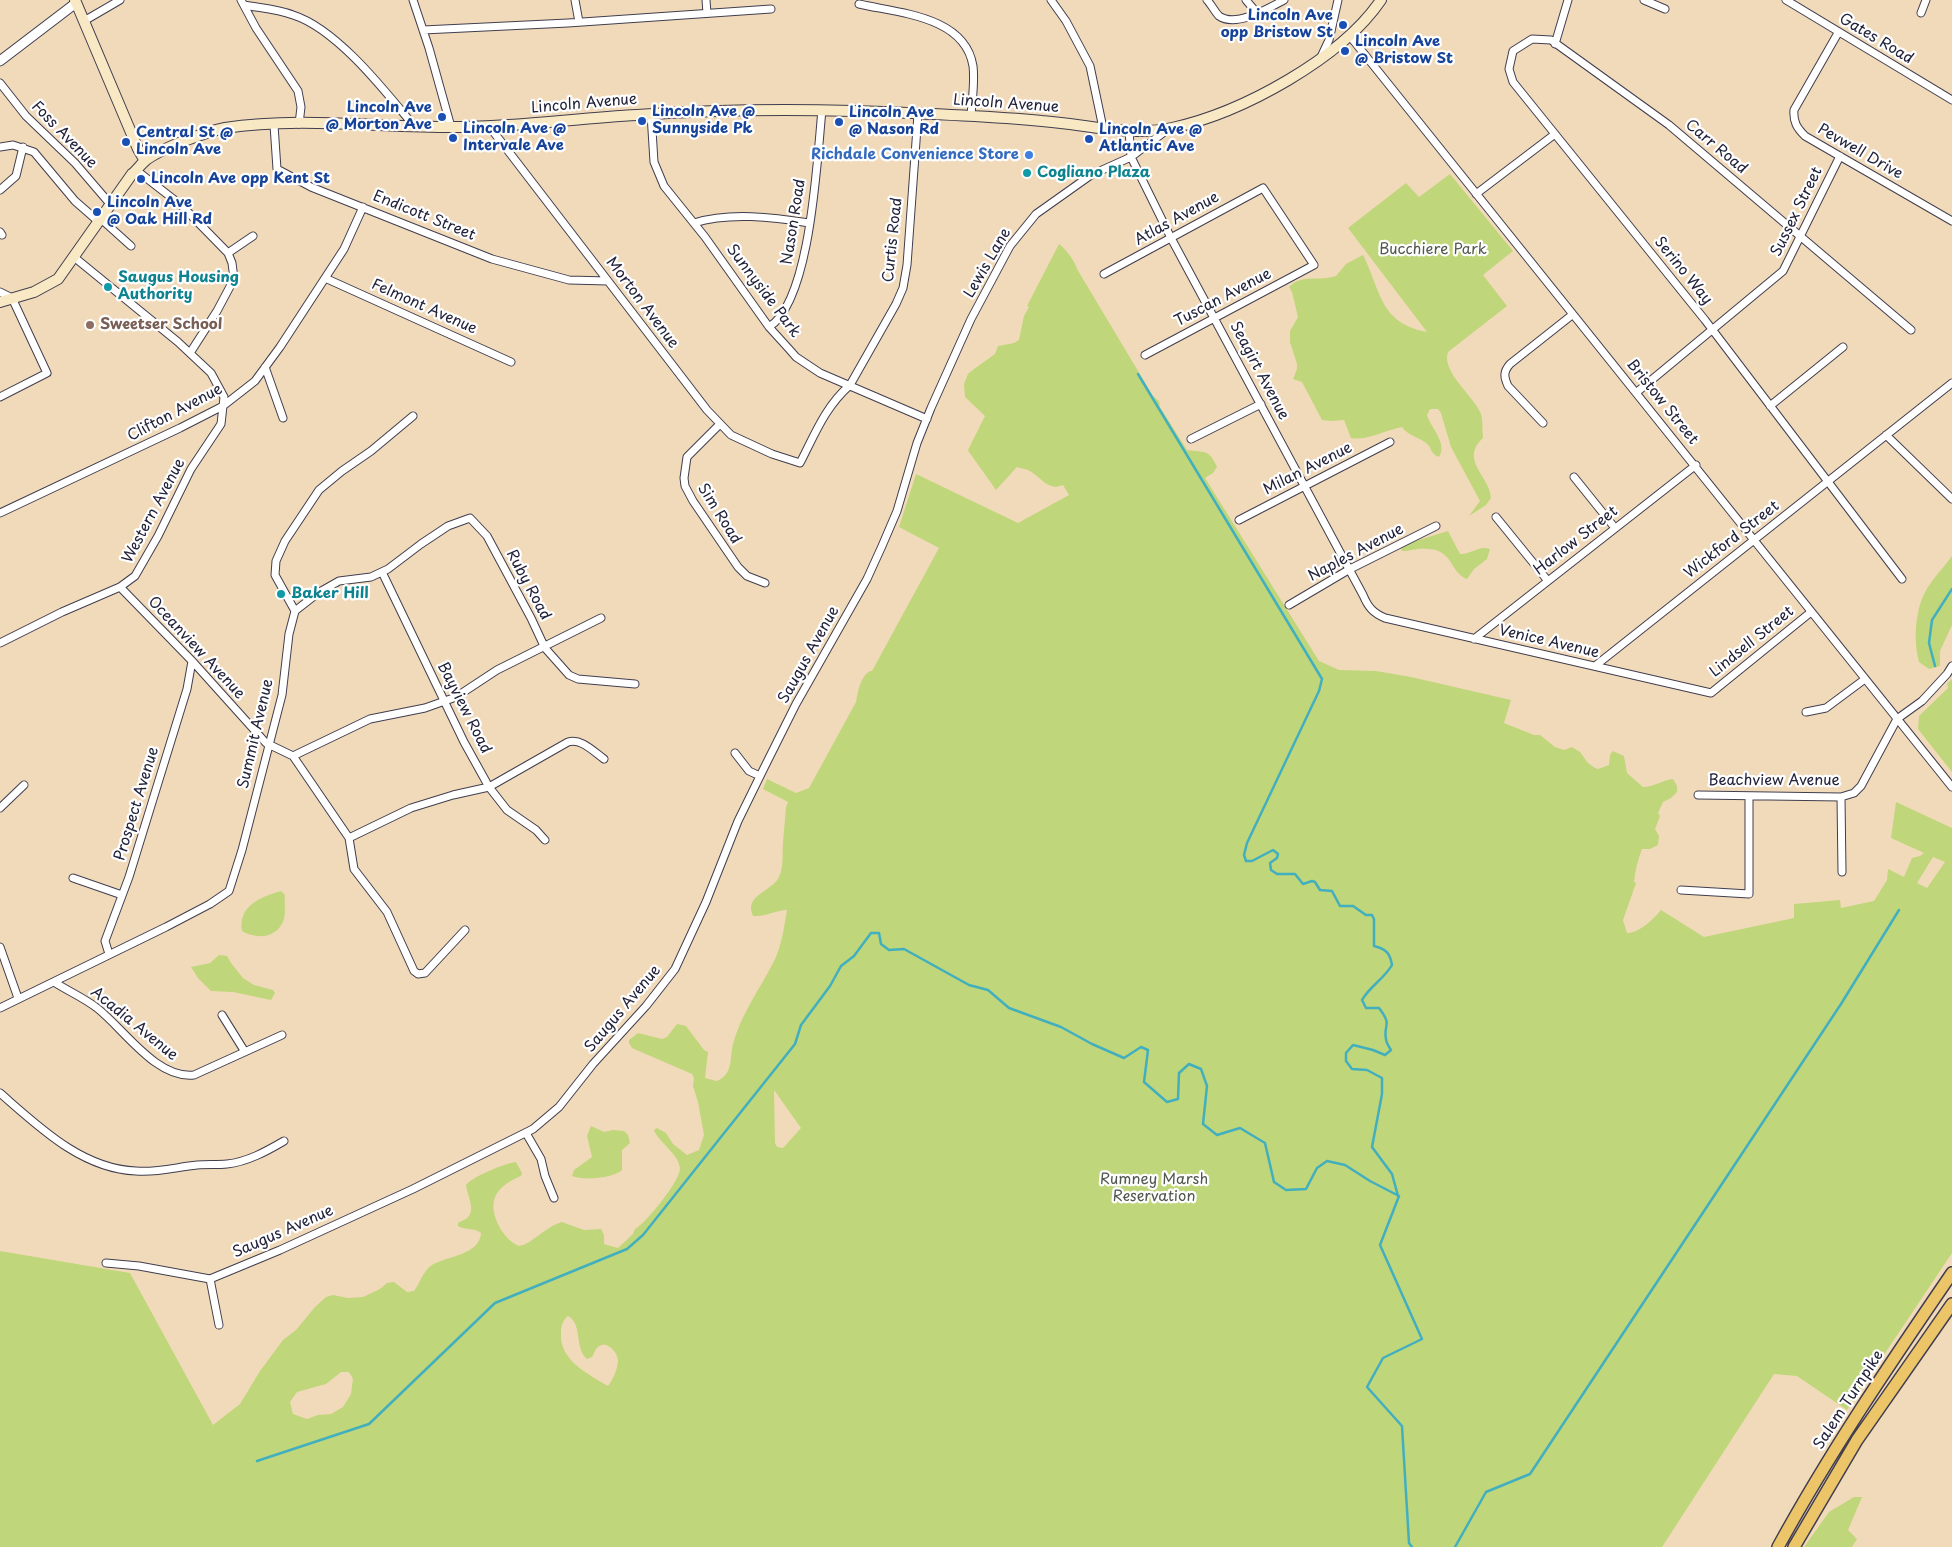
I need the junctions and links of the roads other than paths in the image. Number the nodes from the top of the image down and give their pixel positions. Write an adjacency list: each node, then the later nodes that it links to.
1 (120, 0): 23 (street)
2 (413, 0): 25 (street)
3 (575, 0): 24 (street)
4 (706, 0): 20 (street)
5 (1051, 0): 43 (street)
6 (1207, 0): 21 (street)
7 (1246, 0): 21 (street)
8 (1284, 0): 21 (street)
9 (1338, 0): 29 (street)
10 (1381, 0): 27 (main road, Lincoln Avenue)
11 (1568, 0): 28 (street)
12 (1644, 0): 19 (street)
13 (1786, 0): 26 (street, Gates Road)
14 (1926, 0): 22 (street)
15 (76, 1): 23 (main road); 30 (street)
16 (242, 2): 39 (street); 40 (street)
17 (859, 4): 37 (street)
18 (771, 9): 20 (street)
19 (1665, 9)
20 (707, 13): 24 (street)
21 (1257, 13)
22 (1921, 13)
23 (84, 21): 51 (main road)
24 (579, 22): 25 (street)
25 (423, 30): 42 (street)
26 (1838, 32): 33 (street, Gates Road); 50 (street, Pevwell Drive)
27 (1349, 35): 29 (main road, Lincoln Avenue); 54 (street, Bristow Street)
28 (1555, 44): 31 (street, Carr Road); 62 (street, Carr Road)
29 (1321, 57): 44 (main road, Lincoln Avenue)
30 (0, 61)
31 (1513, 81): 46 (street, Serino Way)
32 (0, 84): 55 (street, Foss Avenue)
33 (1952, 100)
34 (822, 110): 35 (main road, Lincoln Avenue); 36 (main road, Lincoln Avenue); 60 (street, Nason Road)
35 (651, 114): 41 (main road, Lincoln Avenue); 59 (street, Sunnyside Park)
36 (918, 114): 37 (main road, Lincoln Avenue); 85 (street, Curtis Road)
37 (972, 116): 43 (main road, Lincoln Avenue)
38 (274, 124): 39 (main road, Lincoln Avenue); 51 (main road, Lincoln Avenue); 56 (street, Endicott Street)
39 (299, 124): 40 (main road, Lincoln Avenue)
40 (414, 126): 42 (main road, Lincoln Avenue)
41 (489, 126): 42 (main road, Lincoln Avenue); 70 (street, Morton Avenue)
42 (451, 127)
43 (1103, 128): 45 (main road, Lincoln Avenue)
44 (1170, 128): 45 (main road, Lincoln Avenue); 49 (street, Lewis Lane)
45 (1129, 131): 49 (street, Seagirt Avenue)
46 (1555, 134): 54 (street); 77 (street, Serino Way)
47 (0, 147): 48 (street)
48 (23, 147): 53 (street); 57 (street)
49 (1131, 156): 63 (street, Seagirt Avenue); 93 (street, Lewis Lane)
50 (1840, 156): 58 (street, Pevwell Drive); 62 (street, Sussex Street)
51 (145, 161): 52 (main road, Lincoln Avenue)
52 (136, 170): 55 (main road, Lincoln Avenue); 65 (street)
53 (0, 190)
54 (1476, 194): 74 (street, Bristow Street)
55 (111, 205): 57 (main road, Lincoln Avenue)
56 (363, 207): 69 (street, Clifton Avenue); 70 (street, Endicott Street)
57 (100, 220): 64 (street); 66 (main road, Lincoln Avenue)
58 (1952, 221)
59 (694, 223): 60 (street); 76 (street, Sunnyside Park)
60 (809, 223): 76 (street, Nason Road)
61 (253, 236): 65 (street)
62 (1802, 237): 77 (street, Sussex Street); 78 (street, Carr Road)
63 (1171, 238): 67 (street, Atlas Avenue); 68 (street, Atlas Avenue); 75 (street, Seagirt Avenue)
64 (131, 246)
65 (228, 253): 80 (street)
66 (74, 257): 72 (main road, Lincoln Avenue); 80 (street)
67 (1314, 265): 75 (street, Tuscan Avenue)
68 (1104, 274)
69 (325, 278): 82 (street, Felmont Avenue); 83 (street, Clifton Avenue)
70 (608, 281): 95 (street, Morton Avenue)
71 (0, 292): 72 (street)
72 (12, 298): 73 (main road, Lincoln Avenue); 87 (street)
73 (0, 302)
74 (1572, 315): 86 (street, Bristow Street); 94 (street)
75 (1214, 318): 81 (street, Tuscan Avenue); 88 (street, Seagirt Avenue)
76 (769, 327): 85 (street, Sunnyside Park)
77 (1713, 330): 86 (street, Sussex Street); 90 (street, Serino Way)
78 (1911, 330)
79 (1843, 347): 90 (street)
80 (190, 353): 89 (street)
81 (1144, 354)
82 (511, 362)
83 (265, 367): 89 (street, Clifton Avenue); 92 (street)
84 (1952, 383): 96 (street)
85 (850, 385): 93 (street, Sunnyside Park); 99 (street, Curtis Road)
86 (1637, 392): 100 (street, Bristow Street)
87 (0, 397)
88 (1262, 404): 97 (street); 103 (street, Seagirt Avenue)
89 (223, 406): 105 (street, Clifton Avenue); 116 (street, Western Avenue)
90 (1770, 406): 102 (street, Serino Way)
91 (413, 416): 118 (street)
92 (283, 418)
93 (927, 419): 138 (street, Saugus Avenue)
94 (1543, 423)
95 (720, 424): 99 (street, Morton Avenue); 115 (street, Sim Road)
96 (1886, 435): 102 (street, Wickford Street); 104 (street)
97 (1191, 439)
98 (1390, 442): 103 (street, Milan Avenue)
99 (800, 463)
100 (1696, 465): 109 (street, Harlow Street); 110 (street, Bristow Street)
101 (1574, 477): 109 (street)
102 (1828, 481): 110 (street, Wickford Street); 113 (street, Serino Way)
103 (1305, 486): 107 (street, Milan Avenue); 111 (street, Seagirt Avenue)
104 (1952, 499)
105 (0, 513)
106 (1496, 517): 114 (street)
107 (1239, 520)
108 (1436, 526): 111 (street, Naples Avenue)
109 (1615, 528): 114 (street, Harlow Street)
110 (1755, 539): 119 (street, Bristow Street); 126 (street, Wickford Street)
111 (1350, 569): 117 (street, Naples Avenue); 120 (street, Seagirt Avenue)
112 (382, 572): 118 (street); 124 (street, Ruby Road); 131 (street, Bayview Road)
113 (1902, 578)
114 (1548, 581): 122 (street, Harlow Street)
115 (765, 583)
116 (120, 587): 123 (street, Western Avenue); 125 (street, Oceanview Avenue)
117 (1290, 605)
118 (295, 611): 134 (street, Summit Avenue)
119 (1811, 612): 128 (street, Bristow Street); 130 (street, Lindsell Street)
120 (1380, 616): 122 (street, Venice Avenue)
121 (601, 618): 124 (street)
122 (1474, 639): 126 (street, Venice Avenue)
123 (0, 643)
124 (545, 648): 129 (street, Ruby Road); 131 (street)
125 (192, 661): 134 (street, Oceanview Avenue); 151 (street, Prospect Avenue)
126 (1595, 666): 130 (street, Venice Avenue)
127 (1952, 666): 133 (street)
128 (1865, 679): 132 (street); 133 (street, Bristow Street)
129 (635, 684)
130 (1711, 693)
131 (445, 701): 136 (street); 140 (street, Bayview Road)
132 (1806, 712)
133 (1897, 719): 141 (street, Bristow Street); 144 (street, Beachview Avenue)
134 (269, 745): 136 (street, Oceanview Avenue); 154 (street, Summit Avenue)
135 (735, 753): 138 (street)
136 (293, 756): 146 (street)
137 (604, 759): 140 (street)
138 (760, 776): 162 (street, Saugus Avenue)
139 (24, 785): 145 (street)
140 (490, 787): 146 (street); 147 (street, Bayview Road)
141 (1952, 788)
142 (1698, 795): 143 (street, Beachview Avenue)
143 (1749, 796): 144 (street, Beachview Avenue); 150 (street)
144 (1841, 797): 148 (street)
145 (0, 808)
146 (349, 838): 152 (street)
147 (545, 840)
148 (1842, 872)
149 (73, 878): 151 (street)
150 (1682, 890)
151 (122, 895): 154 (street, Prospect Avenue)
152 (466, 930)
153 (0, 947): 156 (street)
154 (109, 954): 155 (street, Summit Avenue)
155 (54, 982): 156 (street, Summit Avenue); 160 (street, Acadia Avenue)
156 (18, 998): 157 (street, Summit Avenue)
157 (0, 1008)
158 (222, 1015): 160 (street)
159 (282, 1035): 160 (street, Acadia Avenue)
160 (245, 1052)
161 (0, 1093): 163 (street)
162 (526, 1133): 164 (street); 167 (street, Saugus Avenue)
163 (284, 1141)
164 (554, 1198)
165 (106, 1263): 167 (street)
166 (1952, 1273): 170 (main road, Salem Turnpike)
167 (210, 1278): 169 (street)
168 (1952, 1304): 171 (main road, Salem Turnpike)
169 (219, 1325)
170 (1778, 1547)
171 (1794, 1547)

